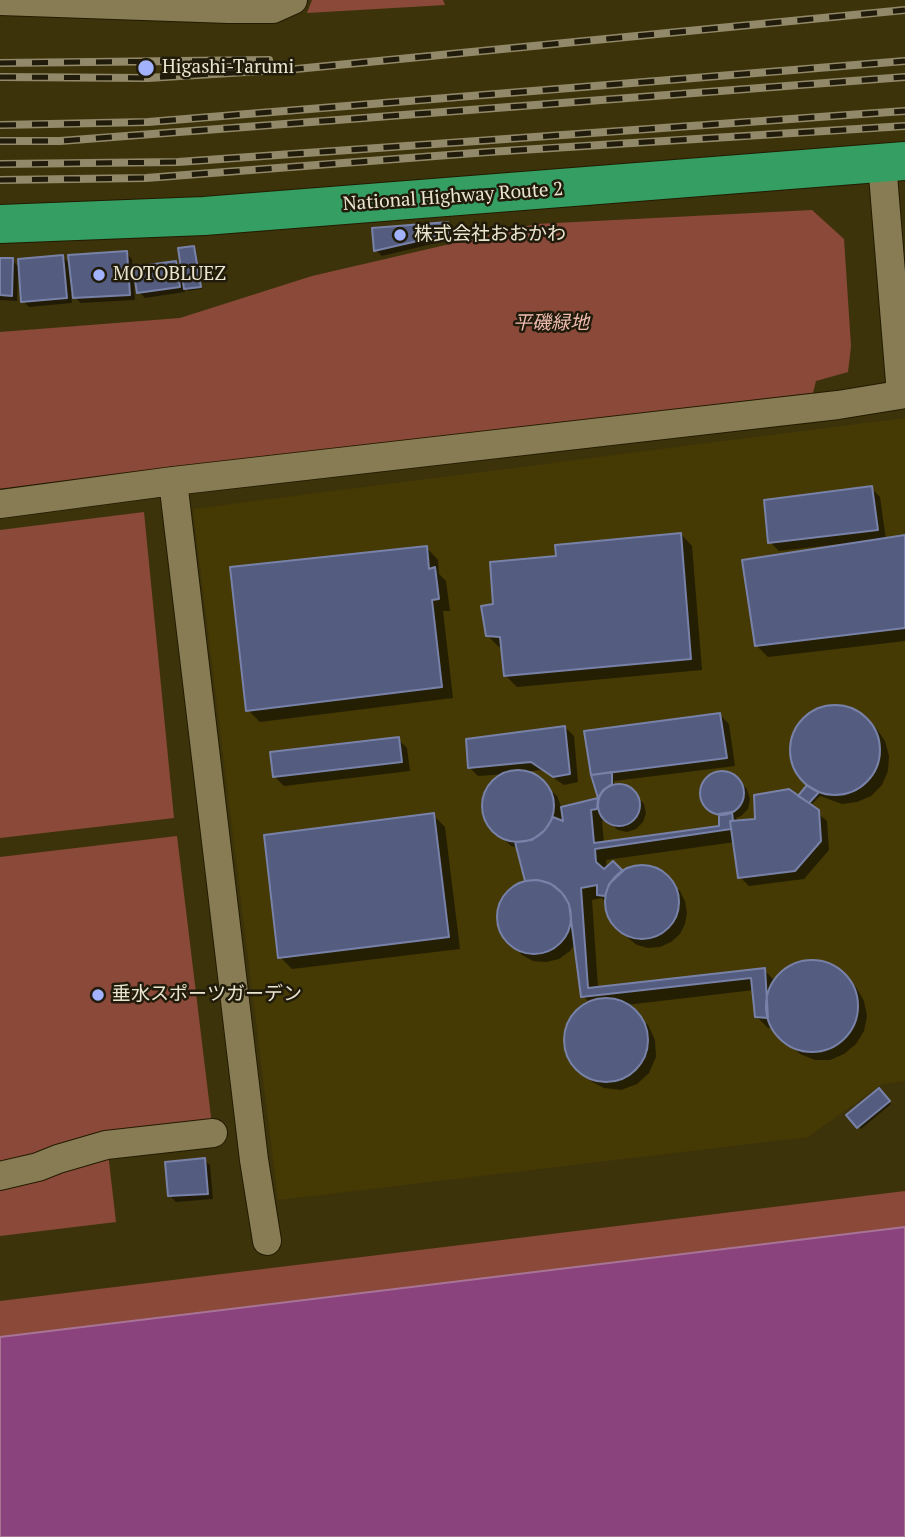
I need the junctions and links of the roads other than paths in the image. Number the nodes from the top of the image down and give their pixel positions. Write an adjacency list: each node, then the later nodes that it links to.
1 (293, 0): 3 (street)
2 (0, 1): 3 (street)
3 (230, 5)
4 (893, 162): 5 (highway, National Highway Route 2); 6 (street)
5 (0, 224)
6 (903, 394): 7 (street)
7 (173, 481): 8 (street); 11 (street)
8 (0, 504)
9 (213, 1133): 10 (street)
10 (0, 1176)
11 (267, 1241)

